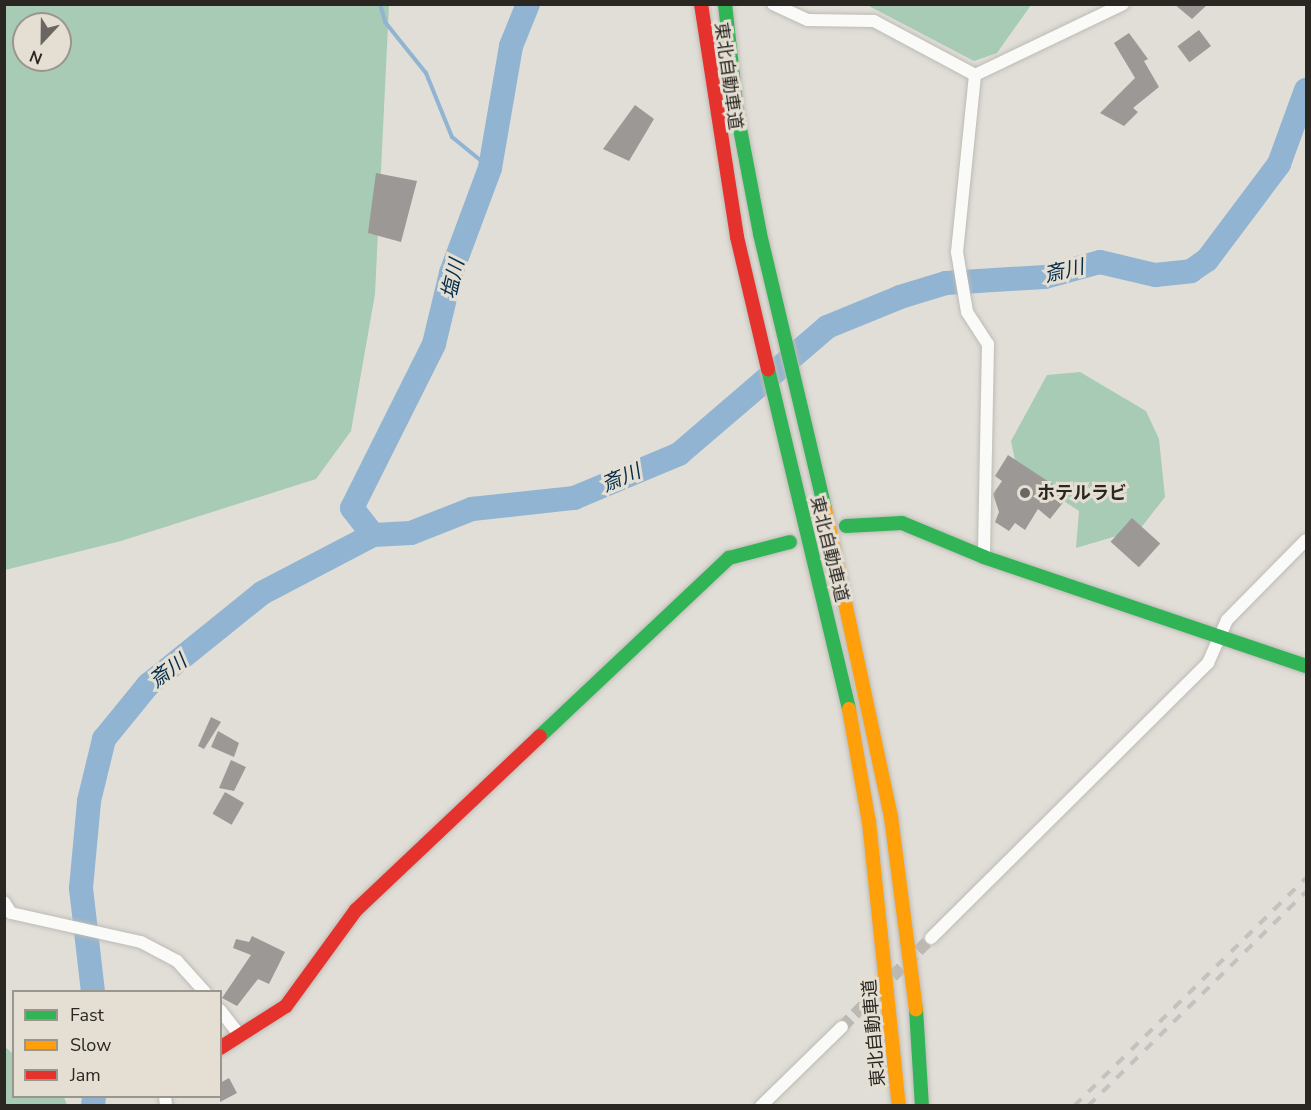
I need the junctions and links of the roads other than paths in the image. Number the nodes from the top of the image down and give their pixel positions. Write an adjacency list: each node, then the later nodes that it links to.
1 (700, 4): 20 (main road, 東北自動車道)
2 (725, 4): 21 (main road, 東北自動車道)
3 (773, 4): 5 (street)
4 (1123, 4): 5 (street)
5 (975, 75): 9 (street)
6 (846, 526): 9 (main road)
7 (1306, 540): 10 (street)
8 (789, 542): 17 (main road)
9 (984, 557): 10 (main road)
10 (1218, 638): 11 (main road); 13 (street)
11 (1306, 666)
12 (4, 902): 14 (street)
13 (931, 938)
14 (202, 990)
15 (222, 1013): 17 (street)
16 (842, 1027): 19 (street)
17 (240, 1036): 18 (main road)
18 (222, 1047)
19 (761, 1106)
20 (899, 1106)
21 (922, 1106)

